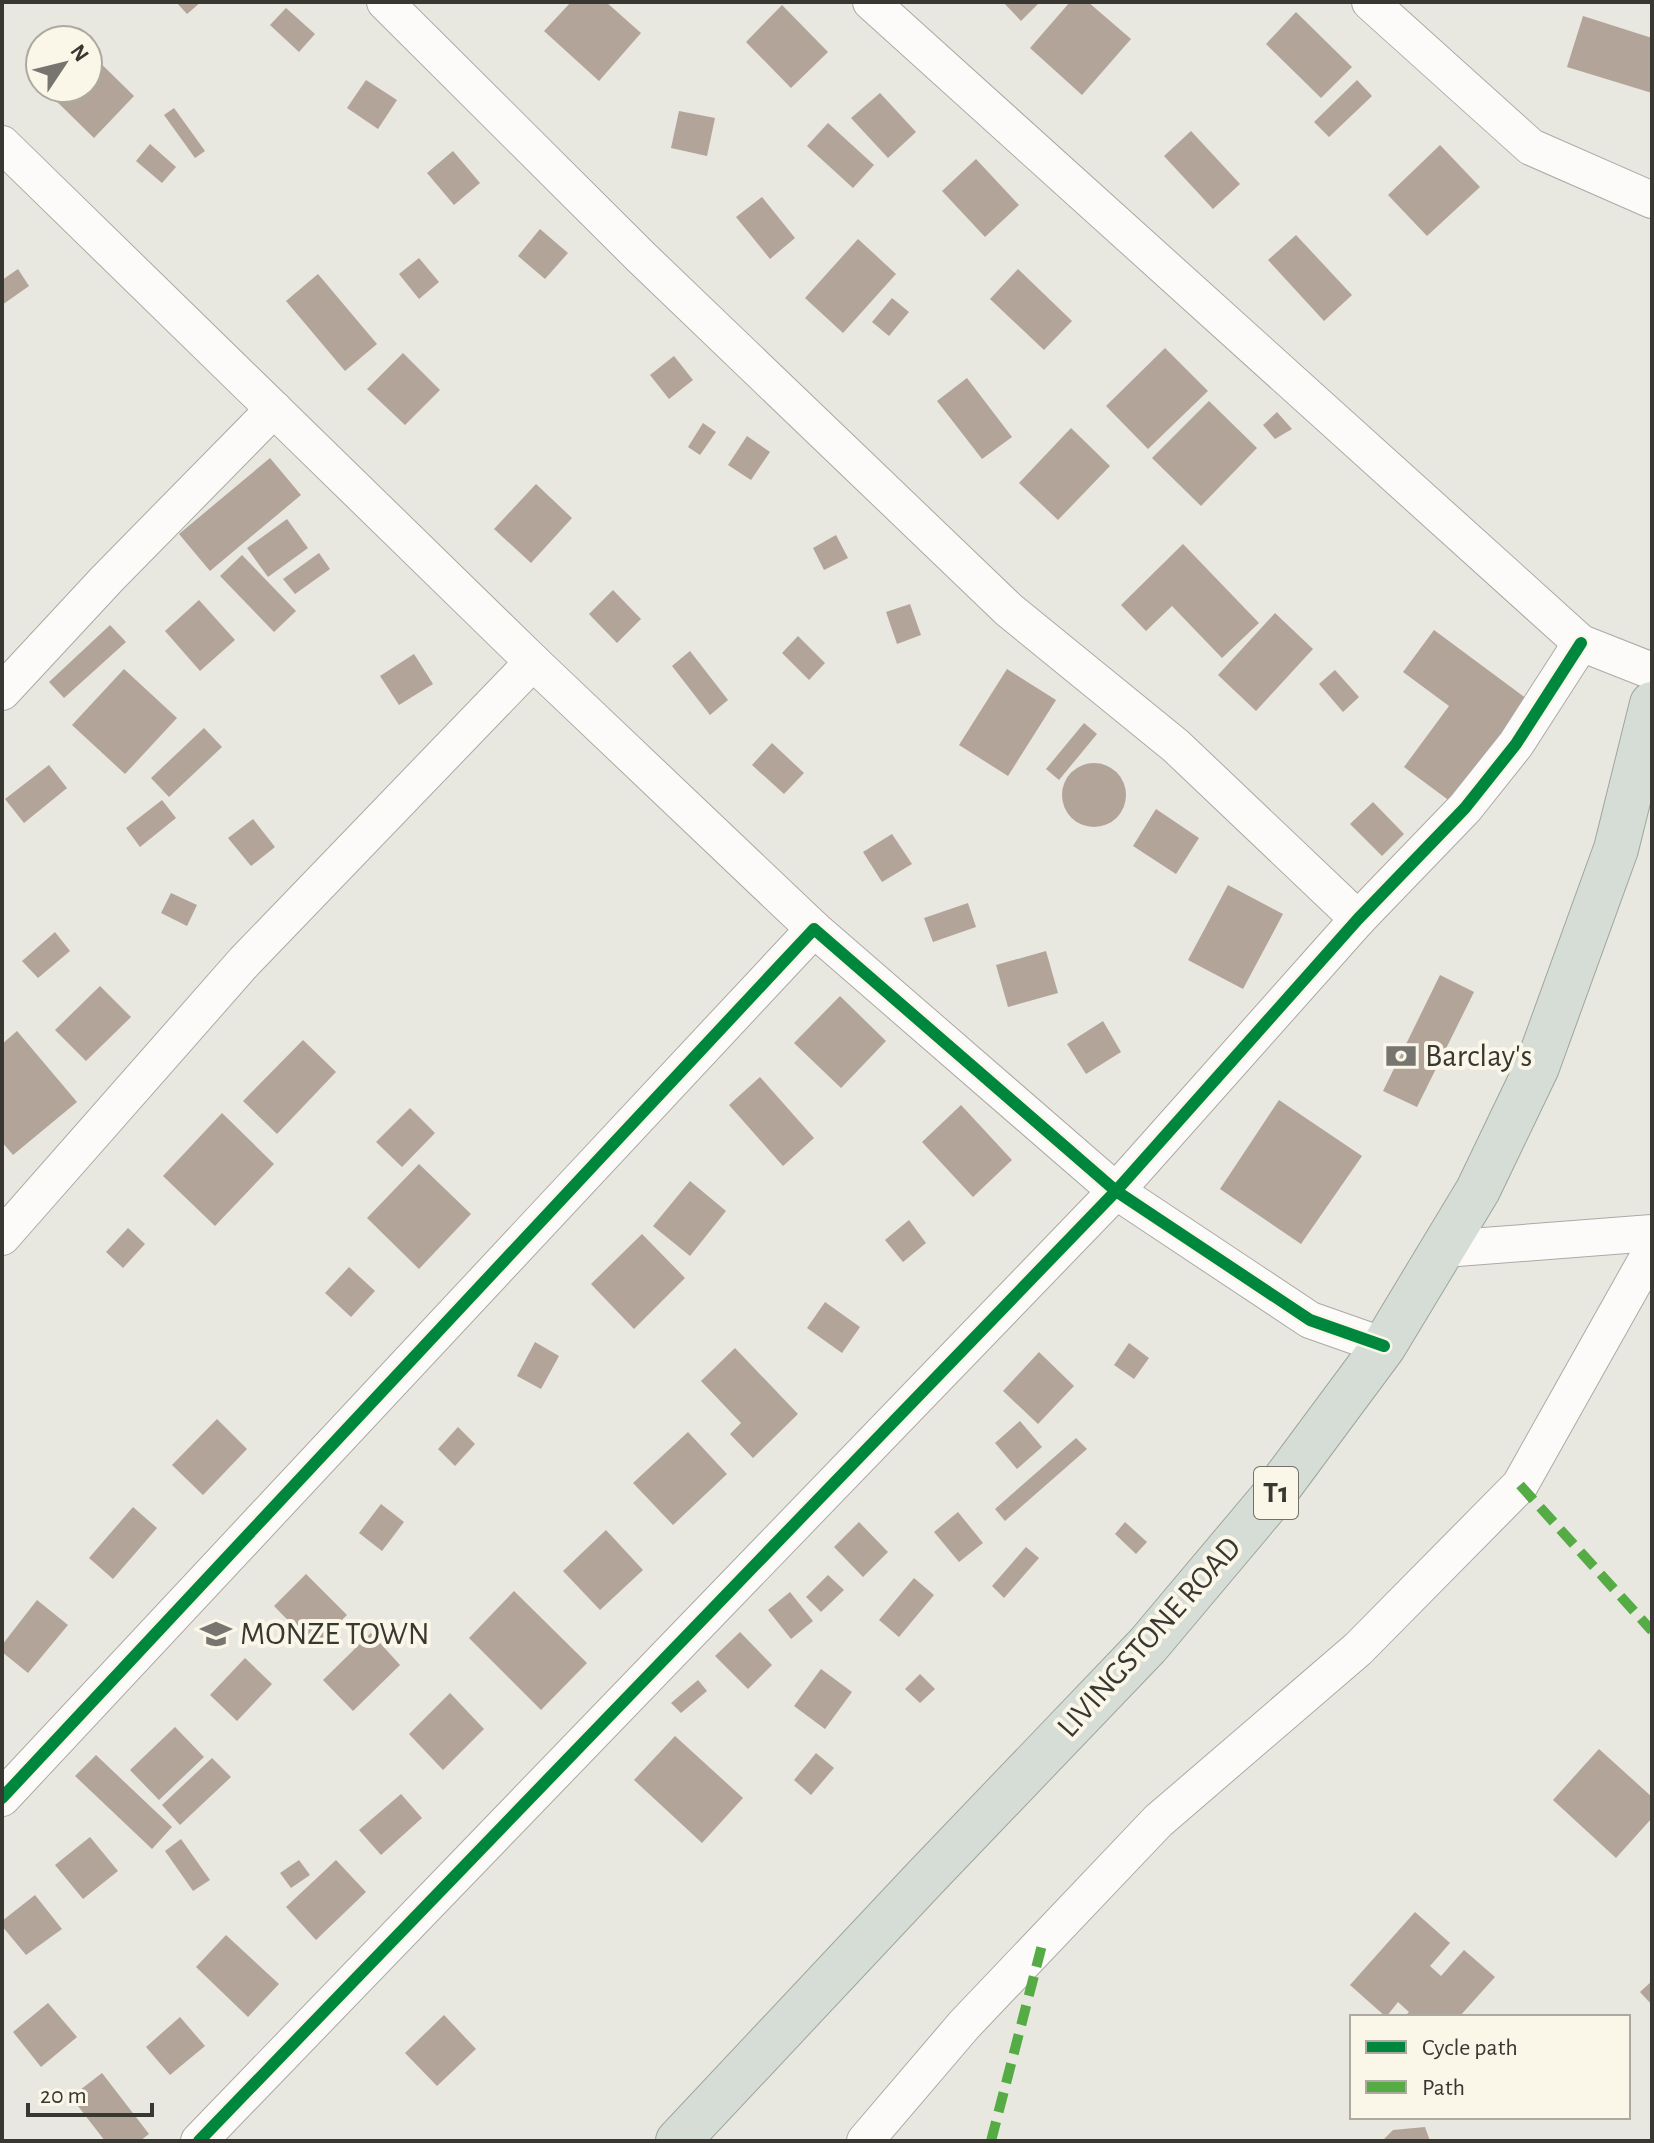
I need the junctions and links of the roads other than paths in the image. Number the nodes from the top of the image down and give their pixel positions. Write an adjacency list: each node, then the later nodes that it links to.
1 (385, 2): 12 (street)
2 (871, 2): 7 (street)
3 (1370, 2): 5 (street)
4 (4, 151): 6 (street)
5 (1652, 200)
6 (274, 409): 8 (street); 10 (street)
7 (1581, 643): 9 (street); 12 (street)
8 (533, 662): 13 (street); 16 (street)
9 (1652, 671)
10 (2, 692)
11 (1652, 704): 17 (highway, LIVINGSTONE ROAD / T1)
12 (1358, 919): 14 (street)
13 (814, 929): 14 (street); 20 (street)
14 (1116, 1191): 19 (street); 21 (street)
15 (1652, 1233): 17 (street)
16 (2, 1237)
17 (1444, 1249): 19 (highway, LIVINGSTONE ROAD / T1)
18 (1652, 1250): 23 (street)
19 (1384, 1346): 22 (highway, LIVINGSTONE ROAD / T1)
20 (2, 1798)
21 (199, 2141)
22 (678, 2141)
23 (865, 2141)

